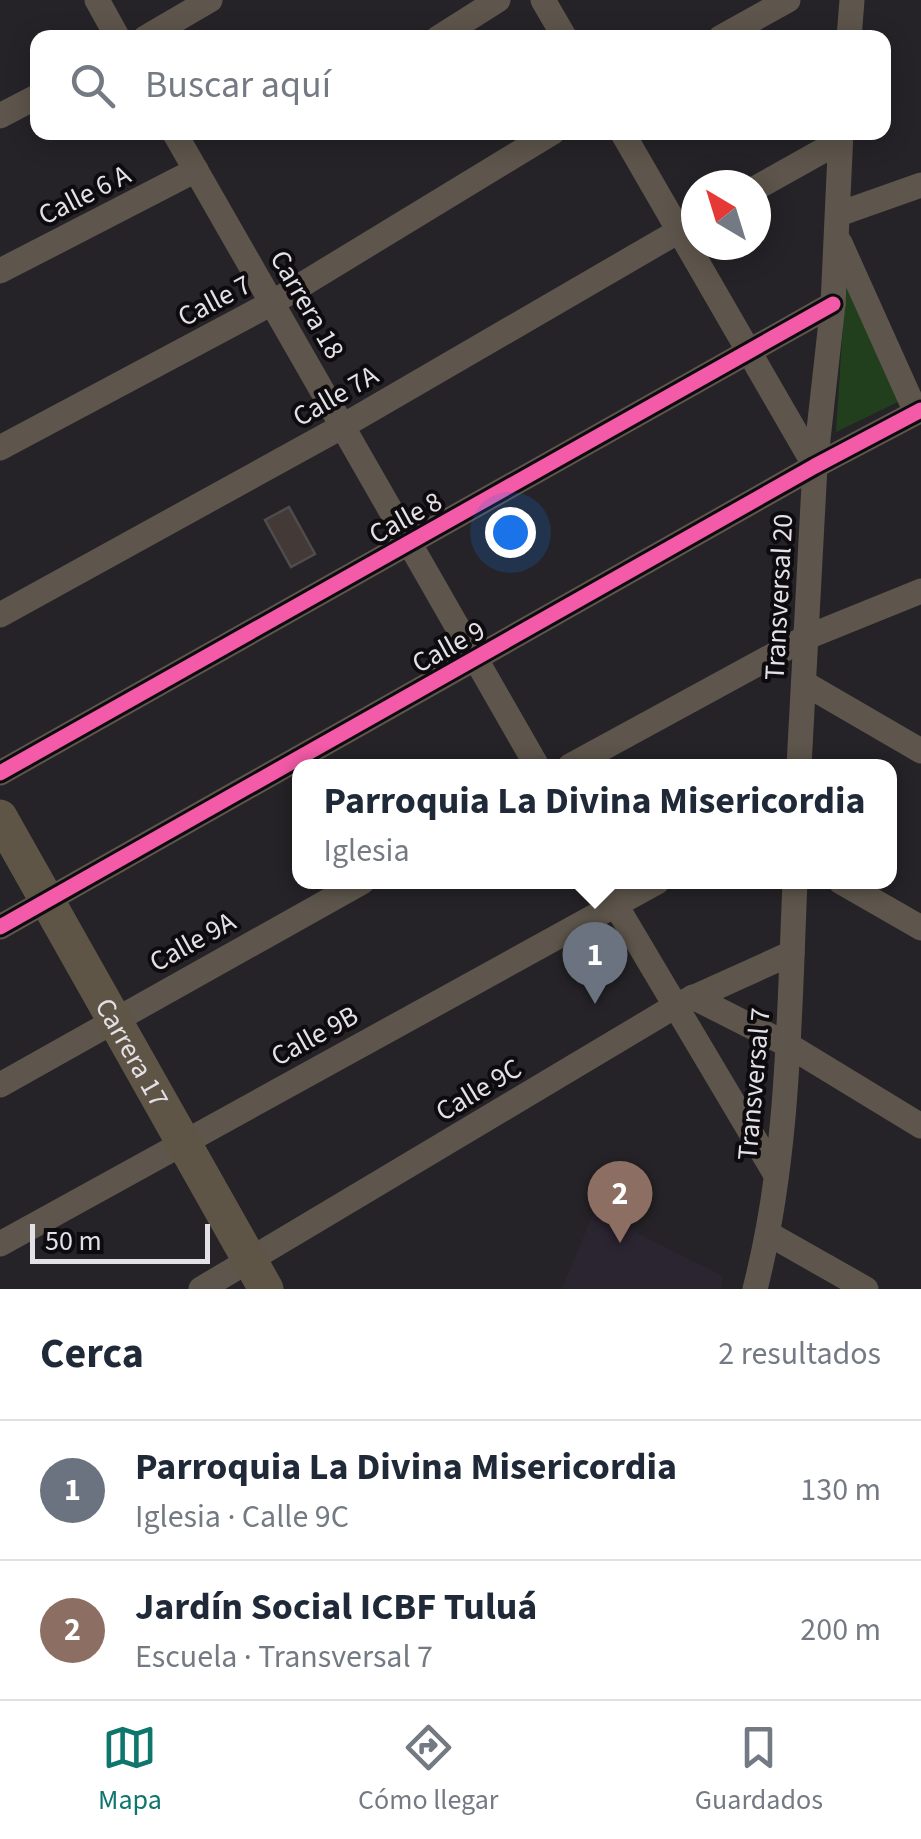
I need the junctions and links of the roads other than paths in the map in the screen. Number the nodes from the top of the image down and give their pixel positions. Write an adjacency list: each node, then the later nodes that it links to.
1 (97, 0): 7 (street)
2 (210, 0): 8 (street)
3 (498, 0): 9 (street)
4 (542, 0): 10 (street)
5 (788, 0): 11 (street)
6 (852, 0): 12 (street)
7 (114, 30)
8 (159, 30)
9 (451, 30)
10 (560, 30)
11 (734, 30)
12 (850, 30)
13 (30, 100): 14 (street)
14 (0, 116)
15 (179, 140): 20 (street, Carrera 18)
16 (540, 140): 28 (street, Calle 7)
17 (628, 140): 23 (street)
18 (836, 140): 21 (street)
19 (841, 140): 24 (street, Transversal 20)
20 (196, 170): 27 (street, Calle 6 A); 28 (street, Carrera 18)
21 (771, 179)
22 (921, 185): 24 (street)
23 (681, 216)
24 (838, 226): 29 (street, Transversal 20); 31 (street)
25 (681, 230): 32 (street, Calle 7A)
26 (705, 260): 30 (street)
27 (0, 271)
28 (272, 303): 32 (street, Carrera 18); 33 (street, Calle 7)
29 (834, 304): 30 (street, Calle 8); 34 (street, Transversal 20)
30 (750, 352): 34 (street); 35 (street, Calle 8)
31 (918, 411): 34 (street, Calle 9)
32 (343, 426): 35 (street, Carrera 18); 37 (street, Calle 7A)
33 (0, 448)
34 (814, 466): 38 (street, Transversal 20); 39 (street, Calle 9)
35 (410, 542): 39 (street, Carrera 18); 47 (street, Calle 8)
36 (921, 591): 38 (street)
37 (0, 615)
38 (805, 638): 40 (street, Transversal 20); 44 (street)
39 (476, 659): 42 (street, Calle 9); 43 (street, Carrera 18)
40 (804, 683): 41 (street); 45 (street, Transversal 20)
41 (921, 751)
42 (298, 759)
43 (533, 759)
44 (583, 759)
45 (800, 759)
46 (292, 763): 54 (street, Calle 9)
47 (0, 773)
48 (0, 817): 54 (street, Carrera 17)
49 (349, 889): 60 (street, Calle 9A)
50 (606, 889): 55 (street)
51 (643, 889): 55 (street, Calle 9B)
52 (795, 889): 58 (street, Transversal 7)
53 (853, 889): 57 (street)
54 (48, 900): 56 (street, Calle 9); 60 (street, Carrera 17)
55 (614, 904): 59 (street); 64 (street, Calle 9B)
56 (0, 927)
57 (921, 928)
58 (792, 953): 59 (street, Calle 9C); 61 (street, Transversal 7)
59 (686, 1001): 61 (street); 65 (street); 68 (street, Calle 9C)
60 (114, 1019): 62 (street, Calle 9A); 64 (street, Carrera 17)
61 (788, 1045): 63 (street); 65 (street, Transversal 7)
62 (0, 1085)
63 (921, 1126)
64 (182, 1142): 67 (street, Calle 9B); 68 (street, Carrera 17)
65 (776, 1175): 66 (street, Transversal 7)
66 (769, 1234): 70 (street, Transversal 7); 71 (street)
67 (0, 1244)
68 (259, 1275): 69 (street, Calle 9C)
69 (201, 1289)
70 (754, 1289)
71 (866, 1289)

